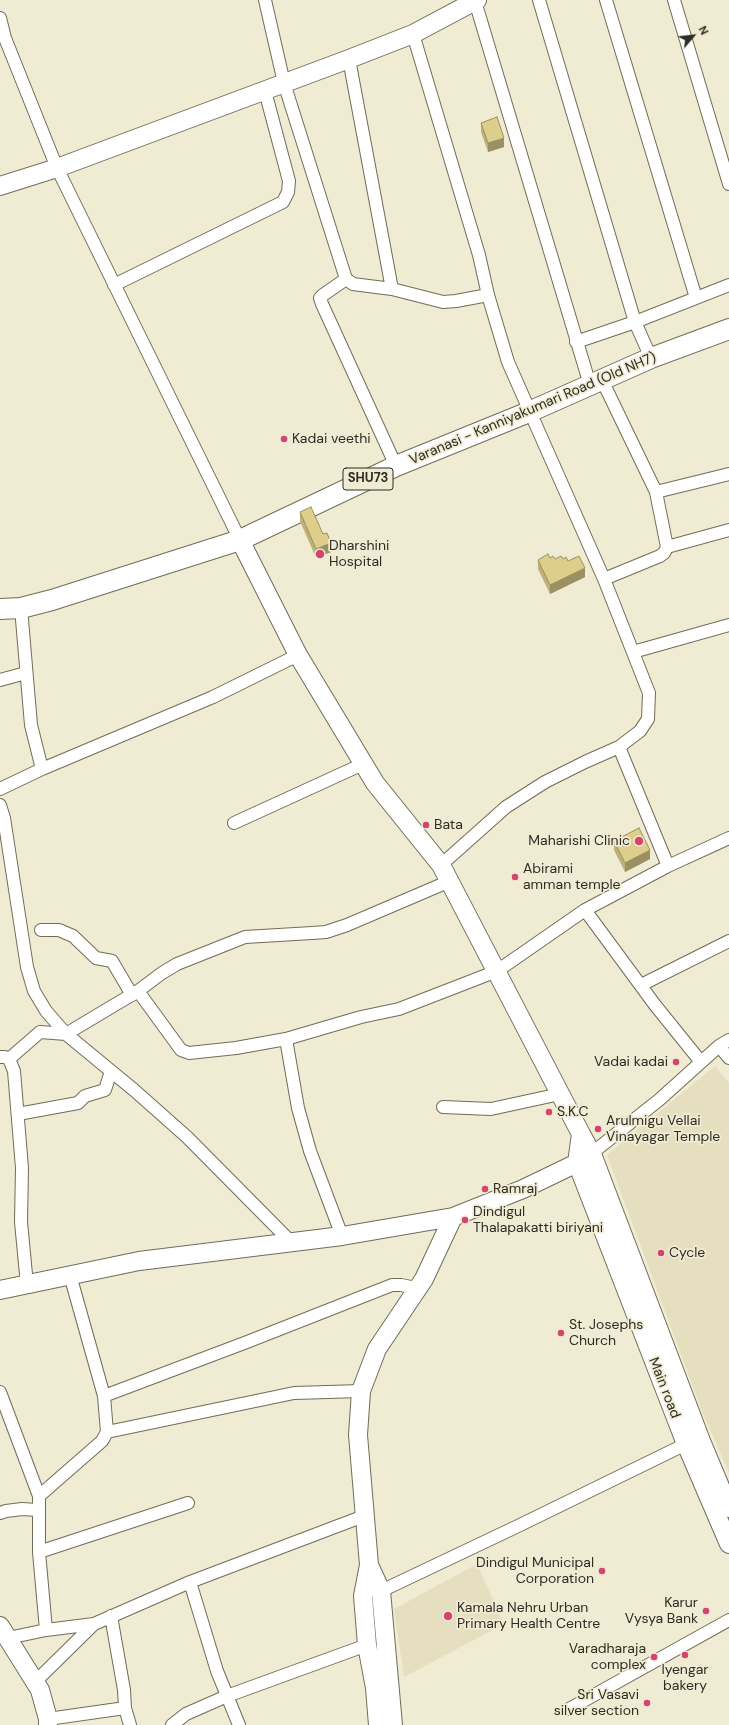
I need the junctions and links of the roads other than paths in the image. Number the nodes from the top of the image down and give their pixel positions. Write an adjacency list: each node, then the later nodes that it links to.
1 (265, 0): 9 (street)
2 (538, 0): 20 (street)
3 (606, 0): 19 (street)
4 (674, 0): 12 (street)
5 (476, 1): 7 (street); 22 (street)
6 (0, 18): 11 (street)
7 (413, 34): 8 (street); 18 (street)
8 (349, 58): 9 (street); 17 (street)
9 (284, 83): 10 (street); 14 (street)
10 (265, 91): 11 (street); 15 (street)
11 (57, 168): 13 (street); 15 (street)
12 (729, 184)
13 (0, 186)
14 (346, 279): 17 (street); 26 (street)
15 (114, 285): 30 (street)
16 (729, 285): 19 (street)
17 (392, 289): 18 (street)
18 (488, 295): 25 (street)
19 (696, 298): 20 (street)
20 (635, 322): 22 (street); 23 (street)
21 (729, 329): 23 (main road, Varanasi - Kanniyakumari Road (Old NH7) / SHU73)
22 (576, 342): 24 (street)
23 (652, 358): 24 (main road, Varanasi - Kanniyakumari Road (Old NH7) / SHU73)
24 (596, 382): 25 (main road, Varanasi - Kanniyakumari Road (Old NH7) / SHU73); 28 (street)
25 (529, 412): 26 (main road, Varanasi - Kanniyakumari Road (Old NH7) / SHU73); 32 (street)
26 (396, 466): 30 (main road, Varanasi - Kanniyakumari Road (Old NH7) / SHU73)
27 (729, 474): 28 (street)
28 (656, 492): 31 (street)
29 (729, 530): 31 (street)
30 (240, 540): 33 (main road, Varanasi - Kanniyakumari Road (Old NH7) / SHU73); 37 (street)
31 (667, 547): 32 (street)
32 (604, 579): 36 (street)
33 (21, 608): 34 (main road, Varanasi - Kanniyakumari Road (Old NH7) / SHU73); 38 (street)
34 (0, 609)
35 (729, 625): 36 (street)
36 (633, 652): 40 (street)
37 (298, 655): 41 (street); 42 (street)
38 (26, 673): 39 (street); 42 (street)
39 (0, 680)
40 (619, 746): 47 (street); 48 (street)
41 (363, 764): 45 (street); 47 (street)
42 (42, 769): 43 (street)
43 (0, 789)
44 (0, 805): 56 (street)
45 (234, 823)
46 (729, 838): 48 (street)
47 (441, 865): 49 (street)
48 (668, 866): 50 (street)
49 (450, 881): 53 (street); 55 (street)
50 (585, 910): 53 (street); 54 (street)
51 (41, 930): 55 (street)
52 (729, 941): 54 (street)
53 (497, 971): 57 (street); 63 (street)
54 (641, 985): 61 (street)
55 (135, 993): 56 (street); 57 (street)
56 (66, 1034): 59 (street); 62 (street)
57 (286, 1039): 68 (street)
58 (724, 1043): 60 (street); 61 (street)
59 (5, 1058): 65 (street)
60 (729, 1058)
61 (701, 1062): 66 (street)
62 (111, 1071): 65 (street); 69 (street)
63 (560, 1094): 64 (street); 66 (street)
64 (443, 1107)
65 (18, 1114): 71 (street)
66 (584, 1158): 67 (street); 78 (street, Main road)
67 (453, 1217): 68 (street); 72 (street)
68 (342, 1236): 69 (street)
69 (292, 1243): 70 (street)
70 (70, 1275): 71 (street); 76 (street)
71 (27, 1285): 73 (street)
72 (416, 1288): 74 (street); 76 (street)
73 (0, 1290)
74 (361, 1391): 77 (street); 84 (street)
75 (0, 1392): 79 (street)
76 (104, 1396): 77 (street)
77 (107, 1432): 79 (street)
78 (694, 1442): 81 (street, Main road); 85 (street, Main road); 89 (street)
79 (39, 1496): 82 (street)
80 (188, 1503): 86 (street)
81 (729, 1508)
82 (38, 1510): 83 (street); 86 (street)
83 (0, 1514)
84 (364, 1516): 87 (street); 88 (street)
85 (729, 1544)
86 (38, 1552): 93 (street)
87 (369, 1565): 89 (street); 95 (street)
88 (190, 1582): 90 (street); 97 (street)
89 (381, 1591): 105 (street)
90 (111, 1616): 92 (street); 98 (street)
91 (729, 1620): 99 (street)
92 (94, 1624): 93 (street); 96 (street)
93 (46, 1630): 94 (street)
94 (4, 1632): 96 (street)
95 (367, 1645): 97 (street); 104 (street)
96 (35, 1682): 100 (street)
97 (227, 1696): 102 (street); 103 (street)
98 (125, 1708): 100 (street); 101 (street)
99 (569, 1710)
100 (48, 1722)
101 (130, 1725)
102 (172, 1725)
103 (239, 1725)
104 (378, 1725)
105 (393, 1725)

